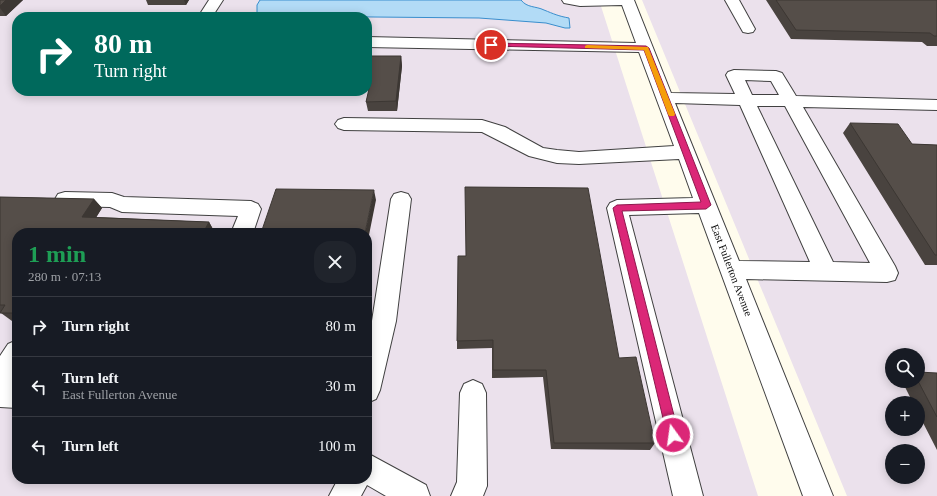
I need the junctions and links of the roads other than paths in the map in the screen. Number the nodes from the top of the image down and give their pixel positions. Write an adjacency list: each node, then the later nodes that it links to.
1 (216, 0): 5 (street)
2 (569, 0): 3 (street)
3 (628, 0): 8 (street, East Fullerton Avenue)
4 (732, 0): 6 (street)
5 (208, 12)
6 (748, 29)
7 (372, 42): 8 (street)
8 (646, 48): 9 (street, East Fullerton Avenue)
9 (665, 98): 10 (street); 14 (street, East Fullerton Avenue)
10 (746, 100): 11 (street); 11 (street); 20 (street)
11 (791, 102): 12 (street); 20 (street)
12 (937, 105)
13 (344, 124): 14 (street)
14 (686, 152): 17 (street, East Fullerton Avenue)
15 (44, 198): 18 (street)
16 (401, 199): 22 (street)
17 (706, 205): 19 (street, East Fullerton Avenue); 32 (street)
18 (244, 228)
19 (731, 270): 20 (street); 33 (street, East Fullerton Avenue)
20 (826, 271)
21 (12, 360): 23 (street)
22 (372, 370)
23 (0, 380)
24 (473, 393): 31 (street)
25 (0, 394): 26 (street)
26 (12, 395)
27 (372, 471): 30 (street)
28 (352, 484): 29 (street)
29 (344, 496)
30 (415, 496)
31 (466, 496)
32 (688, 496)
33 (818, 496)

